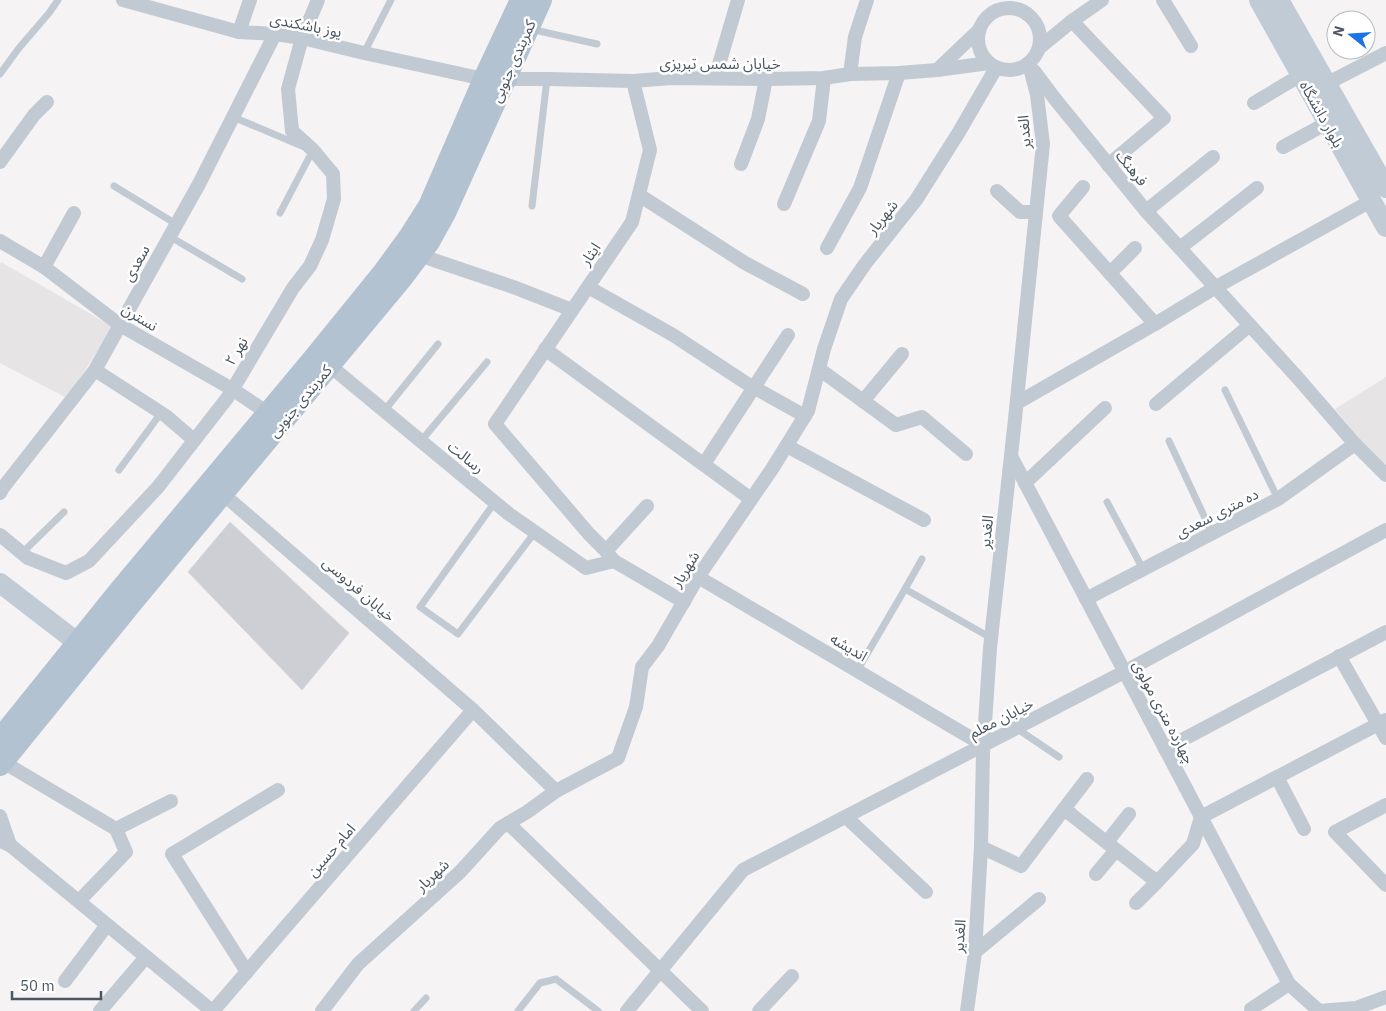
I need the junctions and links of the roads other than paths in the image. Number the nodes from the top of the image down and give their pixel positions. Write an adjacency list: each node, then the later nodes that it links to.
1 (58, 0): 31 (lane)
2 (123, 0): 15 (street, یوز باشکندی)
3 (250, 0): 20 (street)
4 (318, 0): 22 (street, نهر ۲)
5 (391, 0): 26 (lane)
6 (540, 0): 18 (main road, کمربندی جنوبی)
7 (738, 0): 35 (street)
8 (867, 0): 32 (street)
9 (1028, 0): 16 (street)
10 (1102, 0): 17 (street)
11 (1163, 0): 24 (street)
12 (1259, 0): 34 (main road, بلوار دانشگاه)
13 (1278, 0): 41 (main road, بلوار دانشگاه)
14 (515, 3): 37 (main road, کمربندی جنوبی)
15 (153, 4): 20 (street, یوز باشکندی)
16 (1000, 6): 19 (street); 25 (street)
17 (1072, 21): 25 (street); 51 (street)
18 (527, 28): 23 (lane); 37 (main road, کمربندی جنوبی)
19 (979, 30): 29 (street); 30 (street)
20 (239, 32): 21 (street, یوز باشکندی)
21 (275, 34): 22 (street, یوز باشکندی); 44 (street, سعدی)
22 (302, 38): 26 (street, یوز باشکندی); 47 (street, نهر ۲)
23 (597, 44)
24 (1191, 46)
25 (1039, 48): 28 (street)
26 (364, 53): 37 (street, یوز باشکندی)
27 (1386, 53): 41 (street)
28 (1029, 64): 29 (street); 51 (street, فرهنگ); 62 (street, الغدیر)
29 (992, 66): 30 (street, خیابان شمس تبریزی); 89 (street, شهریار)
30 (937, 70): 33 (street, خیابان شمس تبریزی)
31 (0, 74)
32 (850, 74): 33 (street, خیابان شمس تبریزی); 36 (street, خیابان شمس تبریزی)
33 (899, 74): 70 (street)
34 (1300, 75): 43 (street); 45 (main road, بلوار دانشگاه)
35 (715, 78): 39 (street, خیابان شمس تبریزی); 40 (street, خیابان شمس تبریزی)
36 (824, 78): 39 (street, خیابان شمس تبریزی); 59 (street)
37 (494, 79): 38 (street, خیابان شمس تبریزی); 72 (main road, کمربندی جنوبی); 100 (main road, کمربندی جنوبی)
38 (547, 79): 40 (street, خیابان شمس تبریزی); 60 (lane)
39 (766, 79): 50 (street)
40 (633, 81): 57 (street, ایثار)
41 (1326, 84): 55 (main road, بلوار دانشگاه)
42 (47, 102): 49 (street)
43 (1254, 103)
44 (233, 116): 47 (lane); 65 (street, سعدی)
45 (1327, 122): 46 (street); 58 (main road, بلوار دانشگاه)
46 (1283, 148)
47 (313, 150): 64 (lane); 92 (street, نهر ۲)
48 (1213, 157): 61 (street)
49 (0, 162)
50 (741, 164)
51 (1108, 165): 61 (street, فرهنگ)
52 (114, 186): 65 (lane)
53 (1082, 186): 74 (street)
54 (1257, 188): 69 (street)
55 (1386, 188)
56 (998, 191): 62 (street)
57 (639, 194): 76 (street, ایثار); 78 (street)
58 (1371, 201): 66 (main road, بلوار دانشگاه); 77 (street)
59 (784, 204)
60 (532, 206)
61 (1146, 211): 69 (street, فرهنگ)
62 (1036, 212): 95 (street, الغدیر)
63 (74, 213): 73 (street)
64 (280, 213)
65 (176, 224): 67 (street, سعدی)
66 (1386, 227)
67 (169, 236): 75 (lane); 81 (street, سعدی)
68 (0, 241): 73 (street, نسترن)
69 (1181, 247): 77 (street, فرهنگ)
70 (827, 248)
71 (1135, 248): 74 (street)
72 (419, 255): 79 (street); 88 (main road, کمربندی جنوبی)
73 (44, 267): 81 (street, نسترن)
74 (1110, 273): 80 (street)
75 (242, 278)
76 (588, 287): 79 (street, ایثار); 91 (street)
77 (1216, 287): 80 (street); 82 (street, فرهنگ)
78 (803, 294)
79 (572, 310): 85 (street, ایثار)
80 (1155, 324): 95 (street)
81 (120, 325): 90 (street, سعدی); 92 (street, نسترن)
82 (1250, 325): 96 (street); 105 (street, فرهنگ)
83 (788, 334): 91 (street)
84 (438, 344): 98 (lane)
85 (545, 349): 109 (street); 127 (street, ایثار)
86 (902, 354): 94 (street)
87 (487, 362): 103 (lane)
88 (329, 365): 98 (street, رسالت); 114 (main road, کمربندی جنوبی)
89 (819, 369): 94 (street); 101 (street, شهریار)
90 (95, 370): 99 (street); 113 (street, سعدی)
91 (754, 387): 101 (street); 109 (street)
92 (232, 389): 100 (street, نسترن); 102 (street, نهر ۲)
93 (1225, 390): 116 (lane)
94 (863, 401): 107 (street)
95 (1017, 402): 108 (street, الغدیر)
96 (1156, 404)
97 (1105, 408): 112 (street)
98 (384, 411): 103 (street, رسالت)
99 (161, 413): 102 (street); 110 (lane)
100 (268, 413): 137 (main road, کمربندی جنوبی)
101 (805, 416): 106 (street, شهریار)
102 (194, 440): 126 (street, نهر ۲)
103 (421, 441): 117 (street, رسالت)
104 (1169, 441): 124 (lane)
105 (1355, 444): 111 (street, فرهنگ); 116 (street, ده متری سعدی)
106 (787, 446): 115 (street, شهریار); 121 (street)
107 (966, 454)
108 (1011, 456): 112 (street, چهارده متری مولوی); 136 (street, الغدیر)
109 (704, 464): 115 (street)
110 (119, 470)
111 (1386, 475)
112 (1025, 484): 133 (street, چهارده متری مولوی)
113 (1, 490)
114 (223, 494): 137 (main road, کمربندی جنوبی); 141 (street, خیابان فردوسی)
115 (751, 499): 130 (street, شهریار)
116 (1278, 499): 124 (street, ده متری سعدی)
117 (495, 502): 123 (street, رسالت); 123 (lane)
118 (1107, 502): 129 (lane)
119 (647, 506): 127 (street)
120 (64, 512): 126 (lane)
121 (924, 520)
122 (1386, 530): 140 (street, خیابان معلم)
123 (535, 532): 127 (street, رسالت)
124 (1212, 533): 129 (street, ده متری سعدی)
125 (0, 535): 126 (street, نهر ۲)
126 (22, 553)
127 (610, 556): 134 (street)
128 (922, 559): 132 (lane)
129 (1143, 569): 133 (street, ده متری سعدی)
130 (698, 577): 134 (street, شهریار); 139 (street, اندیشه)
131 (0, 583): 137 (main road)
132 (904, 589): 136 (lane); 139 (lane)
133 (1086, 599): 140 (street, چهارده متری مولوی)
134 (684, 602): 153 (street, شهریار)
135 (1386, 632): 138 (street)
136 (991, 638): 146 (street, الغدیر)
137 (85, 648): 145 (main road, کمربندی جنوبی); 149 (main road, کمربندی جنوبی)
138 (1340, 656): 142 (street); 147 (street)
139 (857, 671): 146 (street, اندیشه)
140 (1124, 672): 143 (street, خیابان معلم); 147 (street, چهارده متری مولوی)
141 (473, 710): 153 (street, خیابان فردوسی); 178 (street, امام حسین)
142 (1382, 722): 144 (street); 150 (street)
143 (1016, 728): 146 (street, خیابان معلم); 148 (lane)
144 (1386, 738)
145 (0, 739)
146 (983, 746): 159 (street, خیابان معلم); 166 (street, الغدیر)
147 (1165, 749): 160 (street, چهارده متری مولوی)
148 (1059, 757)
149 (1, 764): 162 (street)
150 (1277, 778): 160 (street); 163 (street)
151 (1087, 779): 156 (street)
152 (278, 790): 178 (street)
153 (556, 792): 161 (street, شهریار)
154 (172, 801): 162 (street)
155 (1386, 806): 169 (street)
156 (1064, 809): 165 (street); 166 (street); 168 (street)
157 (1129, 814): 165 (street)
158 (0, 816): 164 (street)
159 (846, 817): 170 (street); 177 (street, خیابان معلم)
160 (1201, 817): 168 (street); 181 (street, چهارده متری مولوی)
161 (508, 823): 177 (street); 187 (street, شهریار)
162 (116, 829): 172 (street)
163 (1304, 829)
164 (5, 843): 172 (street)
165 (1112, 846): 167 (street); 168 (street)
166 (981, 847): 175 (street, الغدیر)
167 (1096, 874)
168 (1157, 882): 173 (street)
169 (1386, 885)
170 (926, 892)
171 (1039, 899): 175 (street)
172 (78, 901): 174 (street)
173 (1136, 903)
174 (108, 925): 176 (street); 180 (street)
175 (975, 952): 184 (street, الغدیر)
176 (146, 957): 185 (street); 186 (street)
177 (661, 971): 191 (street, خیابان معلم); 192 (street)
178 (247, 972): 186 (street, امام حسین)
179 (792, 976): 193 (street)
180 (65, 980)
181 (1289, 984): 182 (street, چهارده متری مولوی); 194 (street)
182 (1386, 997)
183 (426, 998): 188 (lane)
184 (967, 1008)
185 (100, 1011)
186 (213, 1011)
187 (322, 1011)
188 (414, 1011)
189 (518, 1011): 190 (lane)
190 (598, 1011)
191 (626, 1011)
192 (702, 1011)
193 (760, 1011)
194 (1252, 1011)

